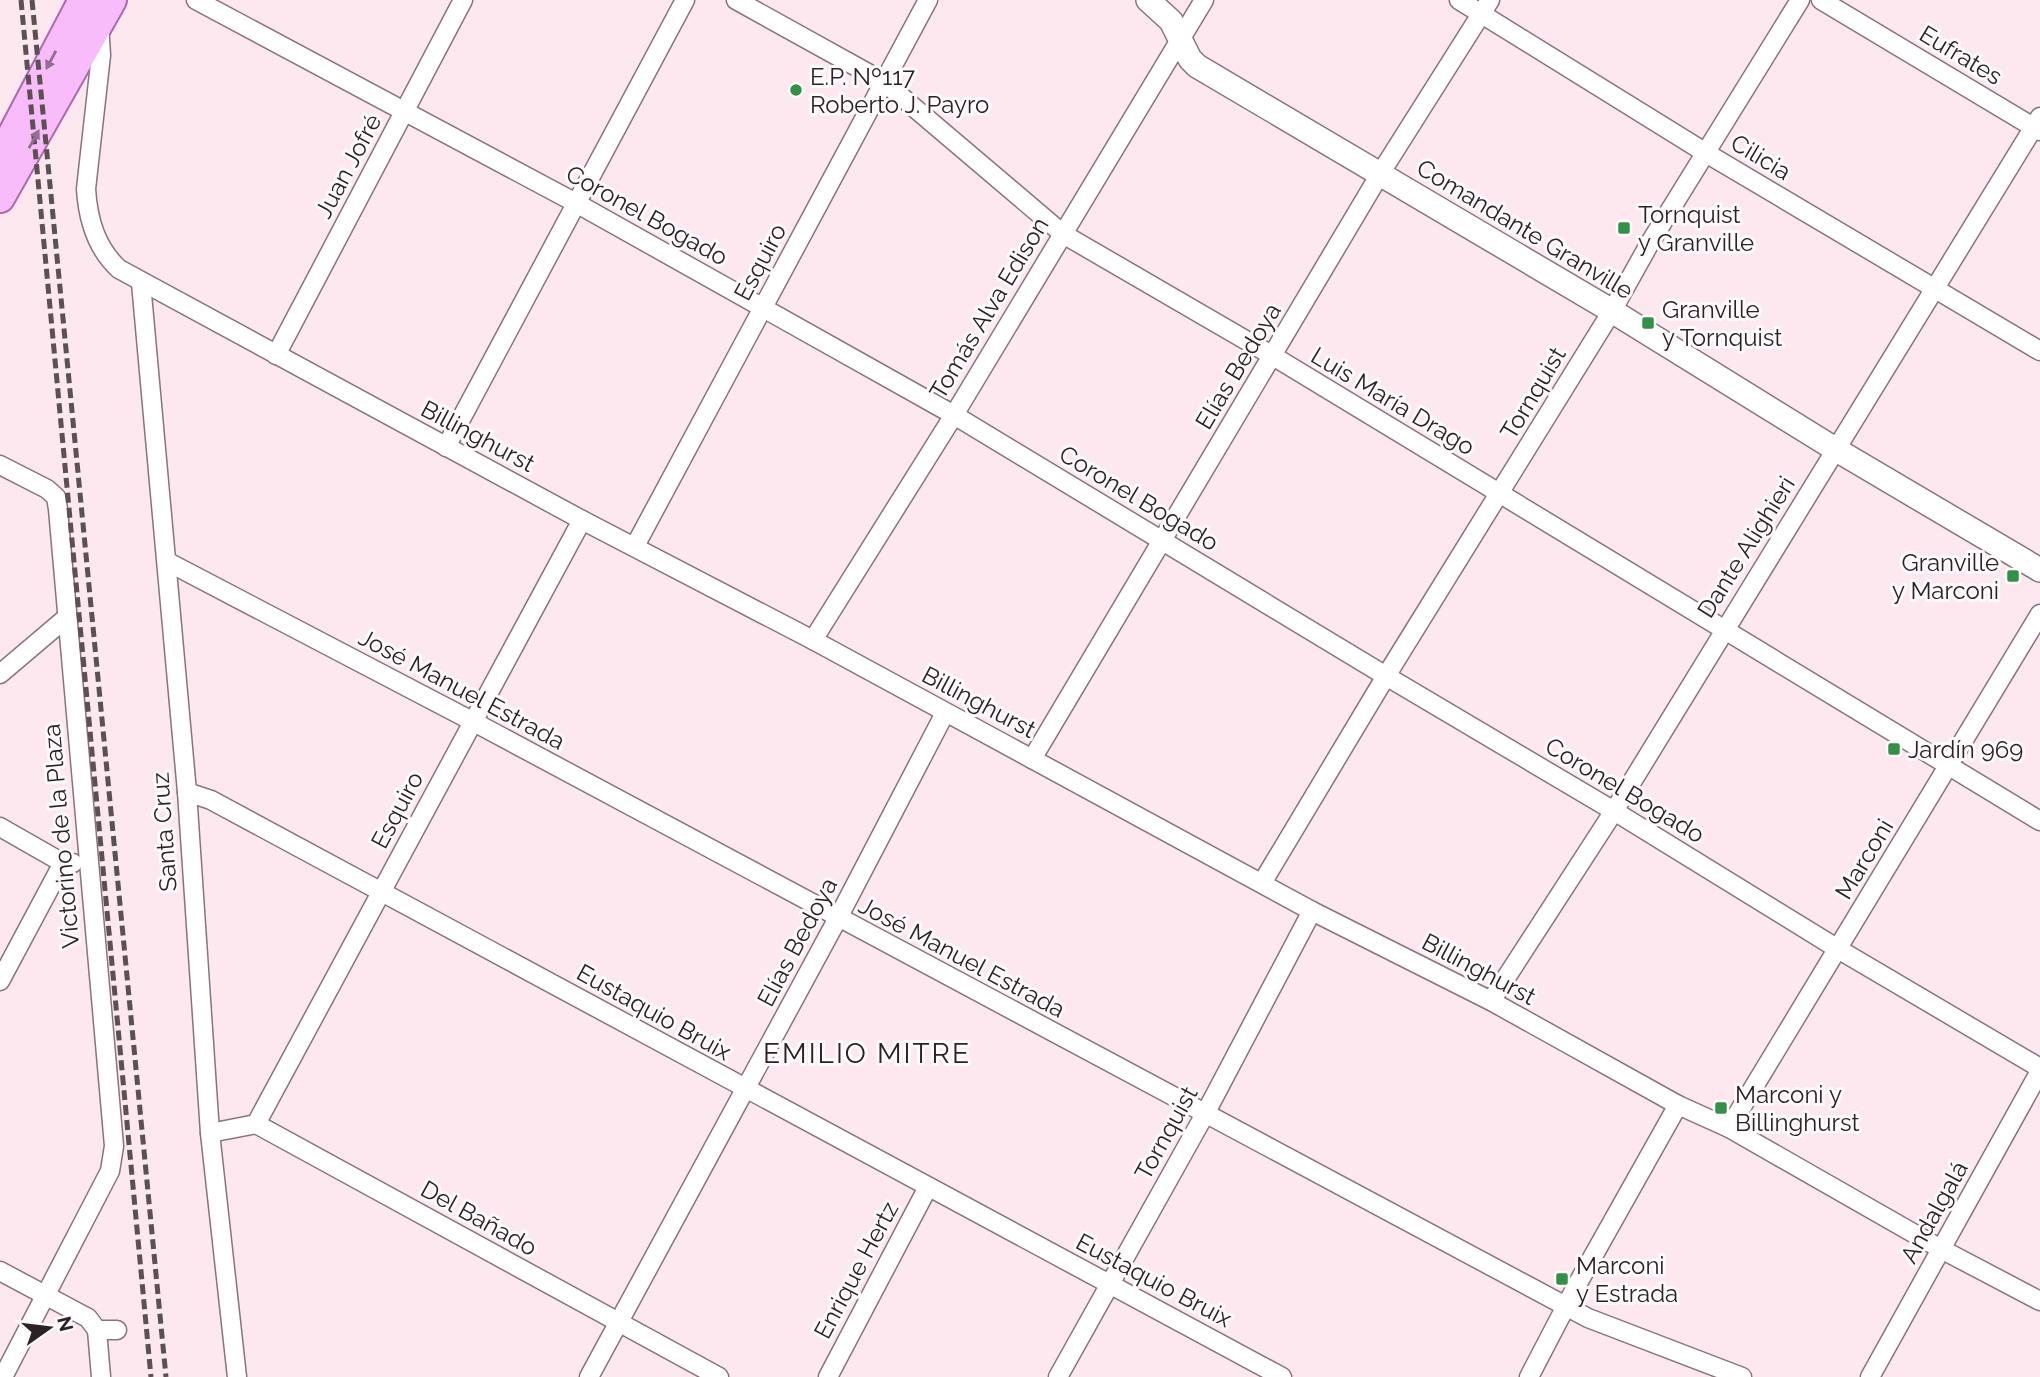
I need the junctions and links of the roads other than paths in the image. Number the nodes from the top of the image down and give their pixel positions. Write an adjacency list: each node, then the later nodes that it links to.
1 (83, 0): 19 (main road, one-way to 19)
2 (196, 0): 16 (street, Coronel Bogado)
3 (463, 0): 16 (street, Juan Jofré)
4 (685, 0): 22 (street)
5 (736, 0): 15 (street, Luis María Drago)
6 (928, 0): 15 (street, Esquiro)
7 (1148, 0): 14 (street, Comandante Granville)
8 (1204, 0): 14 (street, Tomás Alva Edison)
9 (1459, 0): 12 (street, Cilicia)
10 (1800, 0): 18 (street, Tornquist)
11 (1821, 0): 17 (street, Eufrates)
12 (1486, 6): 18 (street, Cilicia); 20 (street, Elías Bedoya)
13 (106, 12): 21 (main road, one-way to 13); 24 (street, Billinghurst)
14 (1180, 40): 20 (street, Comandante Granville); 23 (street, Tomás Alva Edison)
15 (884, 82): 23 (street, Luis María Drago); 26 (street, Esquiro)
16 (404, 113): 22 (street, Coronel Bogado); 29 (street, Juan Jofré)
17 (2038, 125): 25 (street, Dante Alighieri)
18 (1706, 153): 25 (street, Cilicia); 27 (street, Tornquist)
19 (0, 158)
20 (1380, 174): 27 (street, Comandante Granville); 30 (street, Elías Bedoya)
21 (0, 198)
22 (576, 203): 26 (street, Coronel Bogado); 32 (street)
23 (1063, 234): 30 (street, Luis María Drago); 31 (street, Tomás Alva Edison)
24 (141, 283): 29 (street, Billinghurst); 39 (street, Santa Cruz)
25 (1934, 288): 28 (street, Cilicia); 33 (street, Dante Alighieri)
26 (764, 307): 31 (street, Coronel Bogado); 38 (street, Esquiro)
27 (1612, 311): 33 (street, Comandante Granville); 35 (street, Tornquist)
28 (2040, 351)
29 (276, 355): 32 (street, Billinghurst)
30 (1273, 356): 35 (street, Luis María Drago); 37 (street, Elías Bedoya)
31 (954, 415): 37 (street, Coronel Bogado); 44 (street, Tomás Alva Edison)
32 (446, 447): 36 (street, Billinghurst)
33 (1835, 449): 40 (street, Comandante Granville); 43 (street, Dante Alighieri)
34 (0, 465): 42 (street, Victorino de la Plaza)
35 (1500, 495): 43 (street, Luis María Drago); 46 (street, Tornquist)
36 (582, 520): 38 (street, Billinghurst); 48 (street, Esquiro)
37 (1161, 540): 46 (street, Coronel Bogado); 49 (street, Elías Bedoya)
38 (635, 546): 44 (street, Billinghurst)
39 (168, 562): 48 (street, José Manuel Estrada); 51 (street, Santa Cruz)
40 (2040, 570)
41 (2040, 614): 50 (street, Marconi)
42 (66, 618): 45 (street); 56 (street, Victorino de la Plaza)
43 (1724, 631): 50 (street, Luis María Drago); 52 (street, Dante Alighieri)
44 (813, 640): 47 (street, Billinghurst)
45 (0, 674)
46 (1386, 676): 52 (street, Coronel Bogado); 57 (street, Tornquist)
47 (945, 713): 49 (street, Billinghurst); 60 (street, Elías Bedoya)
48 (472, 721): 58 (street, Esquiro); 60 (street, José Manuel Estrada)
49 (1032, 759): 57 (street, Billinghurst)
50 (1948, 766): 53 (street, Luis María Drago); 61 (street, Marconi)
51 (187, 792): 58 (street, Eustaquio Bruix); 70 (street, Santa Cruz)
52 (1614, 811): 61 (street, Coronel Bogado); 63 (street, Dante Alighieri)
53 (2040, 821)
54 (0, 827): 55 (street)
55 (63, 863): 56 (street); 62 (street)
56 (88, 863): 75 (street, Victorino de la Plaza)
57 (1262, 883): 59 (street, Billinghurst)
58 (381, 891): 65 (street, Eustaquio Bruix); 68 (street, Esquiro)
59 (1312, 911): 63 (street, Billinghurst); 67 (street, Tornquist)
60 (838, 918): 65 (street, Elías Bedoya); 67 (street, José Manuel Estrada)
61 (1838, 949): 64 (street, Coronel Bogado); 69 (street, Marconi)
62 (0, 981)
63 (1491, 1001): 66 (street, Billinghurst)
64 (2040, 1069): 72 (street, Andalgalá)
65 (744, 1089): 71 (street, Eustaquio Bruix); 78 (street, Elías Bedoya)
66 (1678, 1105): 69 (street, Billinghurst); 77 (street)
67 (1205, 1114): 74 (street, Tornquist); 77 (street, José Manuel Estrada)
68 (257, 1124): 70 (street); 78 (street, Del Bañado)
69 (1729, 1128): 72 (street, Billinghurst)
70 (210, 1133): 83 (street, Santa Cruz)
71 (928, 1186): 74 (street, Eustaquio Bruix); 86 (street, Enrique Hertz)
72 (1941, 1249): 76 (street, Billinghurst); 91 (street, Andalgalá)
73 (0, 1271): 75 (street)
74 (1110, 1283): 87 (street, Tornquist); 88 (street, Eustaquio Bruix)
75 (47, 1296): 79 (street); 81 (street)
76 (2040, 1301)
77 (1566, 1306): 89 (street); 90 (street, José Manuel Estrada)
78 (618, 1322): 84 (street, Elías Bedoya); 85 (street, Del Bañado)
79 (97, 1330): 80 (street); 82 (street)
80 (117, 1330)
81 (3, 1377)
82 (102, 1377)
83 (237, 1377)
84 (589, 1377)
85 (719, 1377)
86 (828, 1377)
87 (1058, 1377)
88 (1282, 1377)
89 (1529, 1377)
90 (1742, 1377)
91 (1870, 1377)

